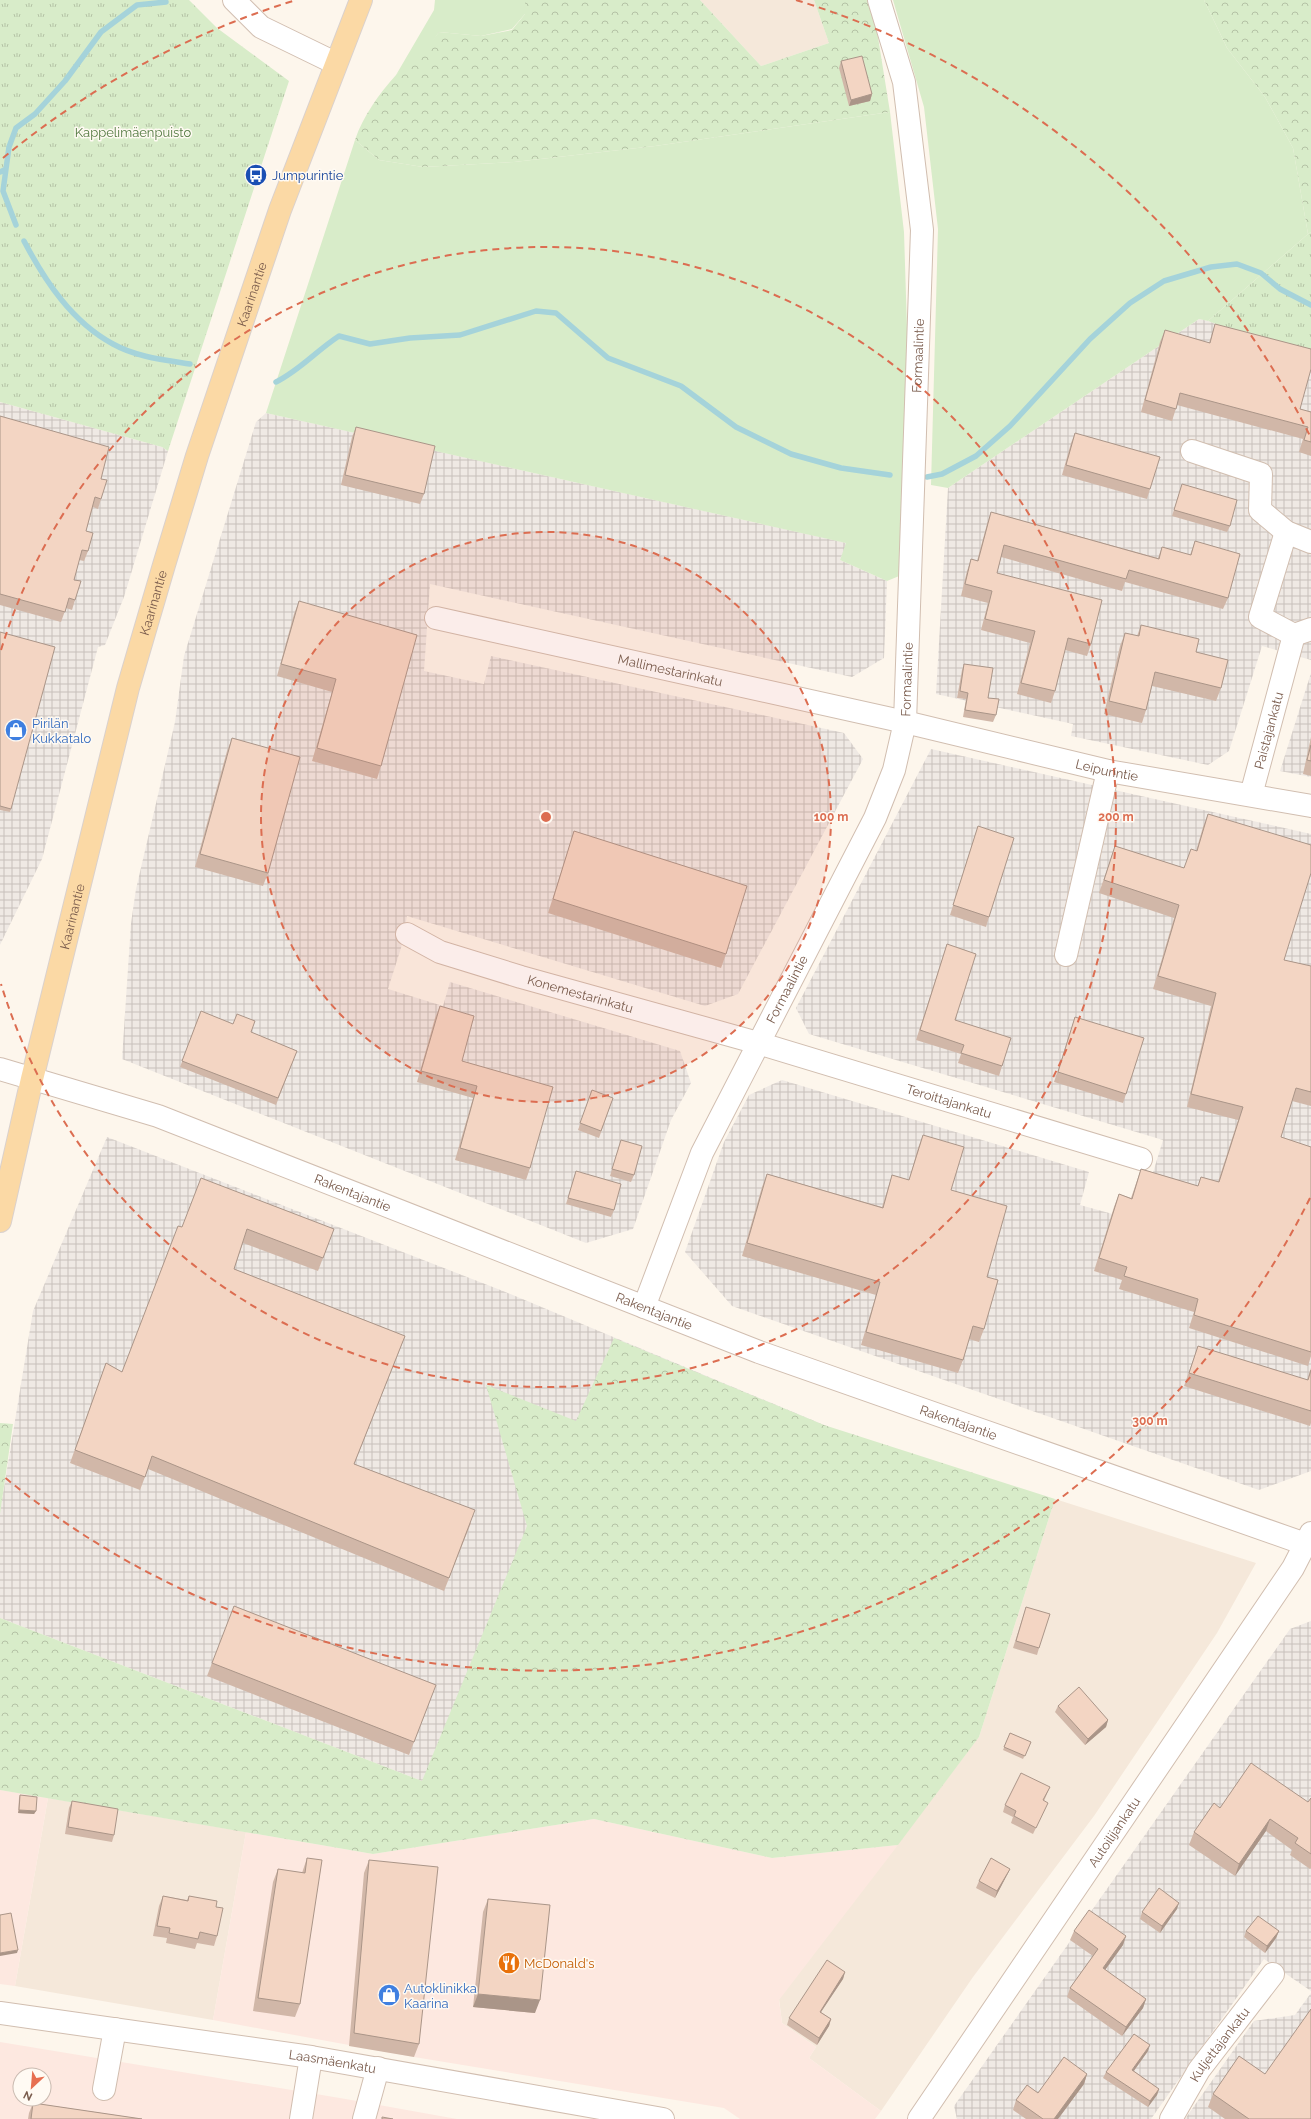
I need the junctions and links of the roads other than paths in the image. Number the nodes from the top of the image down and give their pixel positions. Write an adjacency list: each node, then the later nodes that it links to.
1 (234, 0): 4 (street)
2 (361, 0): 4 (main road, Kaarinantie)
3 (879, 0): 10 (street, Formaalintie)
4 (335, 63): 18 (main road, Kaarinantie)
5 (1192, 451): 6 (street)
6 (1286, 532): 7 (street); 9 (street)
7 (1311, 542)
8 (436, 618): 10 (street, Mallimestarinkatu)
9 (1302, 632): 12 (street, Paistajankatu)
10 (905, 722): 11 (street, Leipurintie); 16 (street, Formaalintie)
11 (1108, 771): 12 (street, Leipurintie); 15 (street)
12 (1251, 795): 13 (street, Leipurintie)
13 (1311, 806)
14 (407, 934): 16 (street, Konemestarinkatu)
15 (1066, 955)
16 (758, 1043): 19 (street, Teroittajankatu); 21 (street, Formaalintie)
17 (0, 1069): 18 (street, Rakentajantie)
18 (32, 1079): 20 (main road, Kaarinantie); 21 (street, Rakentajantie)
19 (1141, 1159)
20 (0, 1221)
21 (644, 1307): 22 (street, Rakentajantie)
22 (1309, 1541): 32 (street, Autoilijankatu)
23 (1273, 1974): 33 (street, Kuljettajankatu)
24 (0, 2013): 25 (street, Laasmäenkatu)
25 (115, 2029): 26 (street, Laasmäenkatu); 28 (street)
26 (311, 2057): 27 (street, Laasmäenkatu); 29 (street)
27 (378, 2068): 30 (street); 31 (street, Laasmäenkatu)
28 (104, 2089)
29 (301, 2119)
30 (364, 2119)
31 (663, 2119)
32 (919, 2119)
33 (1171, 2119)

